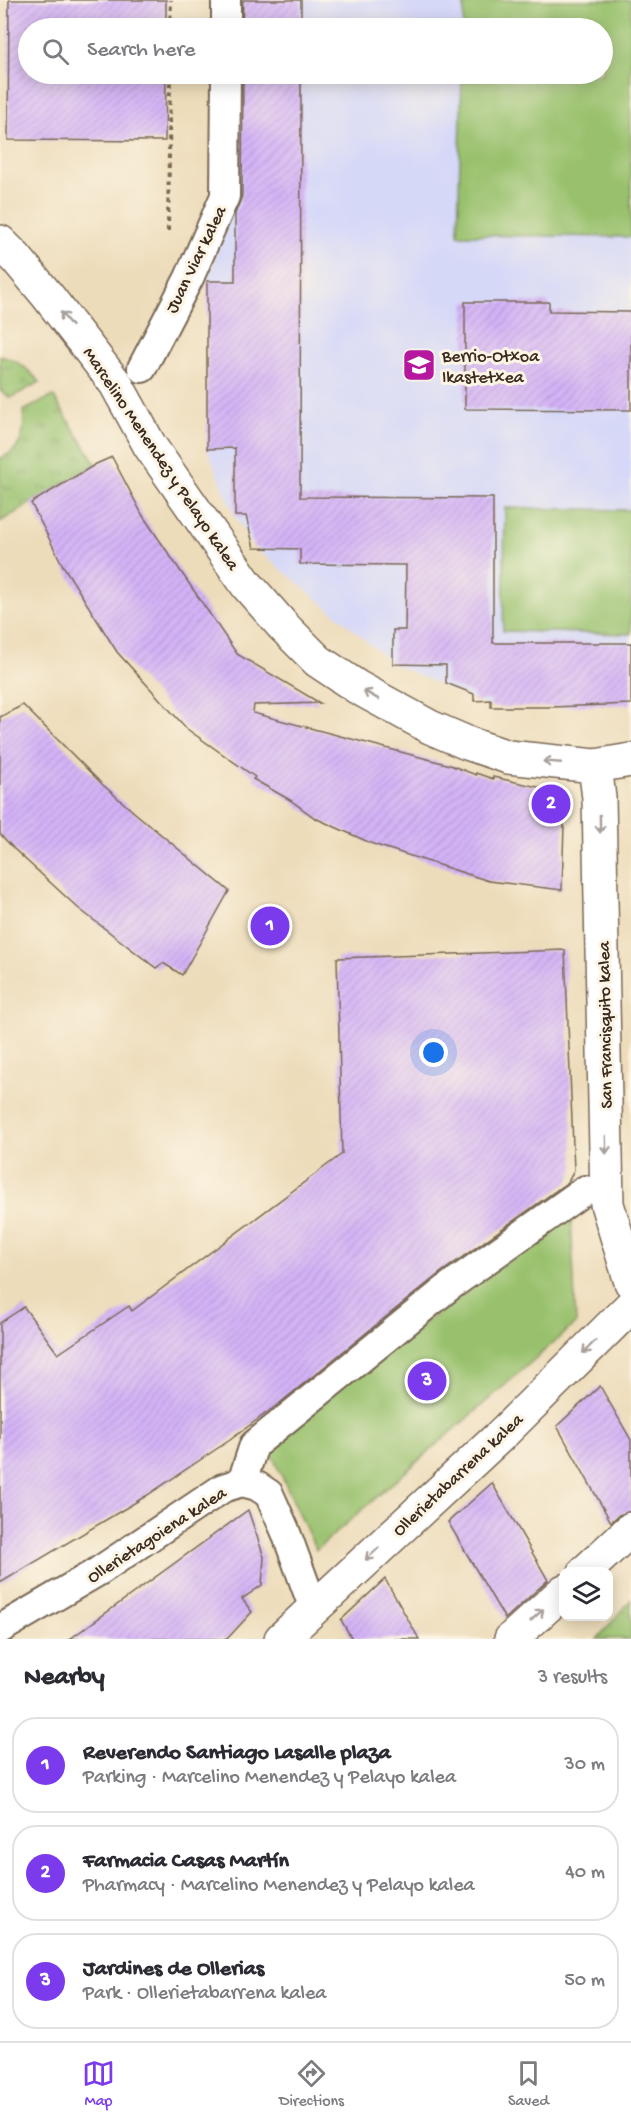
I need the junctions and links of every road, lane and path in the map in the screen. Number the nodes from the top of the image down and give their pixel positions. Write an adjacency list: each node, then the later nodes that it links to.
1 (171, 0): 3 (path)
2 (226, 0): 4 (street)
3 (170, 18)
4 (226, 18)
5 (170, 84): 7 (path)
6 (226, 84): 9 (street, Juan Viar kalea)
7 (168, 237)
8 (5, 257): 11 (street, Marcelino Menendez y Pelayo kalea, one-way to 8)
9 (142, 368)
10 (631, 760): 11 (street, Marcelino Menendez y Pelayo kalea)
11 (594, 766): 13 (street, San Francisquito kalea, one-way to 13)
12 (585, 1190): 15 (street)
13 (631, 1282)
14 (631, 1306): 19 (street, Ollerietabarrena kalea, one-way to 19)
15 (242, 1482): 19 (street, Ollerietagoiena kalea); 20 (street, Ollerietagoiena kalea)
16 (631, 1529): 17 (street)
17 (590, 1567)
18 (559, 1596): 22 (street, one-way to 18)
19 (314, 1609): 21 (street, Ollerietabarrena kalea)
20 (0, 1629)
21 (281, 1639)
22 (511, 1639)

